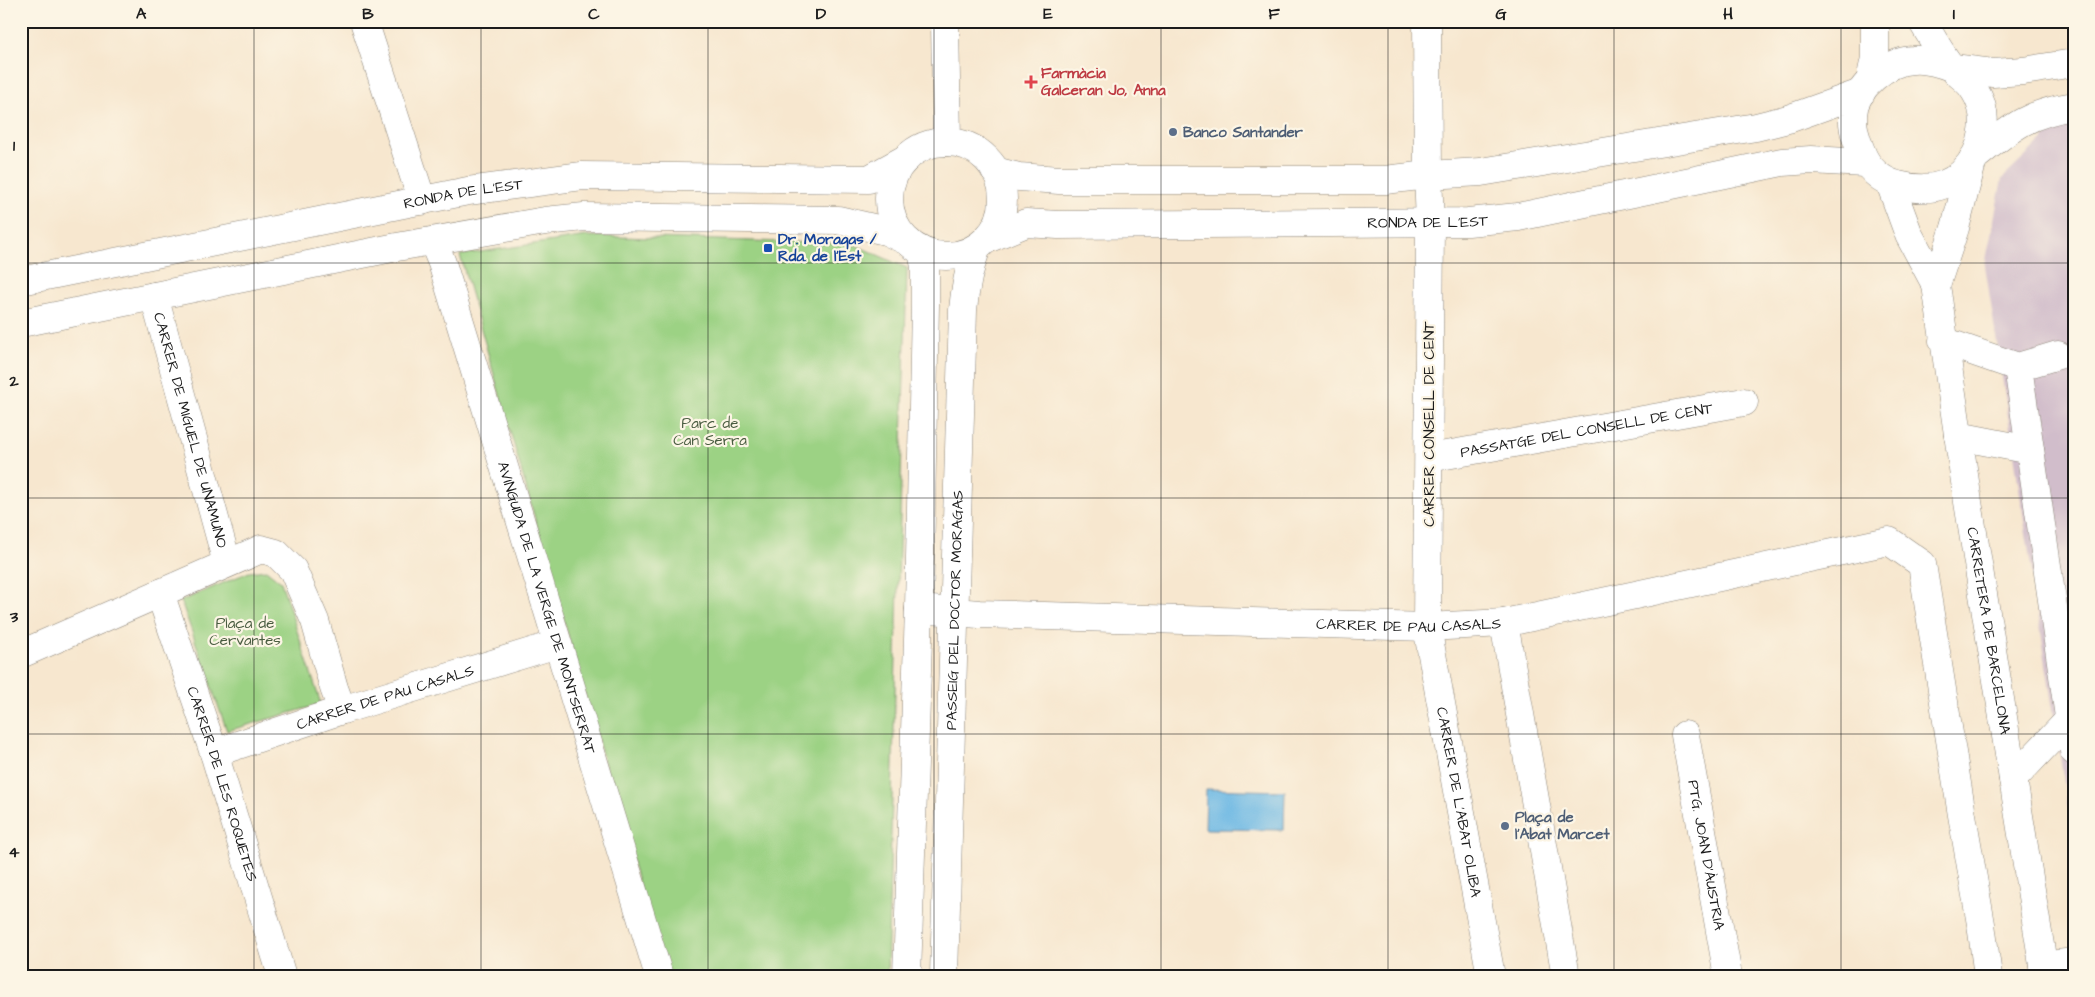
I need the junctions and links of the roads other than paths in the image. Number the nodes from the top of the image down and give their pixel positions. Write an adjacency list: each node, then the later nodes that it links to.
1 (364, 21): 17 (street)
2 (945, 21): 10 (street)
3 (1427, 21): 15 (street, CARRER CONSELL DE CENT)
4 (1875, 21): 8 (street)
5 (1922, 21): 7 (street)
6 (2074, 63): 7 (street)
7 (1953, 68): 8 (street); 12 (street)
8 (1865, 87): 13 (street); 15 (street)
9 (2074, 106): 12 (street)
10 (946, 142): 11 (street); 14 (street)
11 (907, 158): 17 (street, RONDA DE L'EST); 21 (street)
12 (1975, 158): 16 (street); 23 (street, CARRETERA DE BARCELONA)
13 (1865, 163): 16 (street); 18 (street, RONDA DE L'EST)
14 (995, 171): 15 (street); 20 (street)
15 (1428, 175): 18 (street, CARRER CONSELL DE CENT)
16 (1890, 183): 23 (street, CARRETERA DE BARCELONA)
17 (422, 201): 22 (street, RONDA DE L'EST)
18 (1430, 222): 20 (street, RONDA DE L'EST); 32 (street, CARRER CONSELL DE CENT)
19 (433, 241): 21 (street); 24 (street); 39 (street, AVINGUDA DE LA VERGE DE MONTSERRAT)
20 (982, 243): 21 (street); 36 (street, PASSEIG DEL DOCTOR MORAGAS)
21 (914, 246): 35 (street)
22 (21, 281)
23 (1936, 285): 26 (street, CARRETERA DE BARCELONA)
24 (154, 296): 25 (street); 33 (street, CARRER DE MIGUEL DE UNAMUNO)
25 (21, 323)
26 (1943, 341): 28 (street); 30 (street, CARRETERA DE BARCELONA)
27 (2058, 355): 28 (street)
28 (2018, 367): 31 (street)
29 (1744, 402): 32 (street, PASSATGE DEL CONSELL DE CENT)
30 (1958, 436): 31 (street); 46 (street, CARRETERA DE BARCELONA)
31 (2030, 450): 42 (street)
32 (1429, 458): 38 (street, CARRER CONSELL DE CENT)
33 (227, 563): 34 (street); 41 (street)
34 (160, 593): 40 (street); 45 (street, CARRER DE LES ROQUETES)
35 (919, 609): 36 (street, CARRER DE PAU CASALS); 51 (street)
36 (956, 613): 38 (street, CARRER DE PAU CASALS); 52 (street, PASSEIG DEL DOCTOR MORAGAS)
37 (1504, 623): 38 (street, CARRER DE PAU CASALS); 54 (street); 56 (street, CARRER DE PAU CASALS)
38 (1427, 627): 53 (street, CARRER DE L'ABAT OLIBA)
39 (557, 644): 41 (street, CARRER DE PAU CASALS); 50 (street, AVINGUDA DE LA VERGE DE MONTSERRAT)
40 (21, 654)
41 (342, 710): 45 (street, CARRER DE PAU CASALS)
42 (2069, 720): 44 (street); 46 (street)
43 (1685, 735): 55 (street, PTG. JOAN D'ÀUSTRIA)
44 (2074, 751)
45 (214, 753): 49 (street, CARRER DE LES ROQUETES)
46 (2013, 780): 48 (street, CARRETERA DE BARCELONA)
47 (2074, 962): 48 (street)
48 (2044, 971)
49 (282, 976)
50 (659, 976)
51 (907, 976)
52 (944, 976)
53 (1491, 976)
54 (1566, 976)
55 (1728, 976)
56 (1988, 976)

